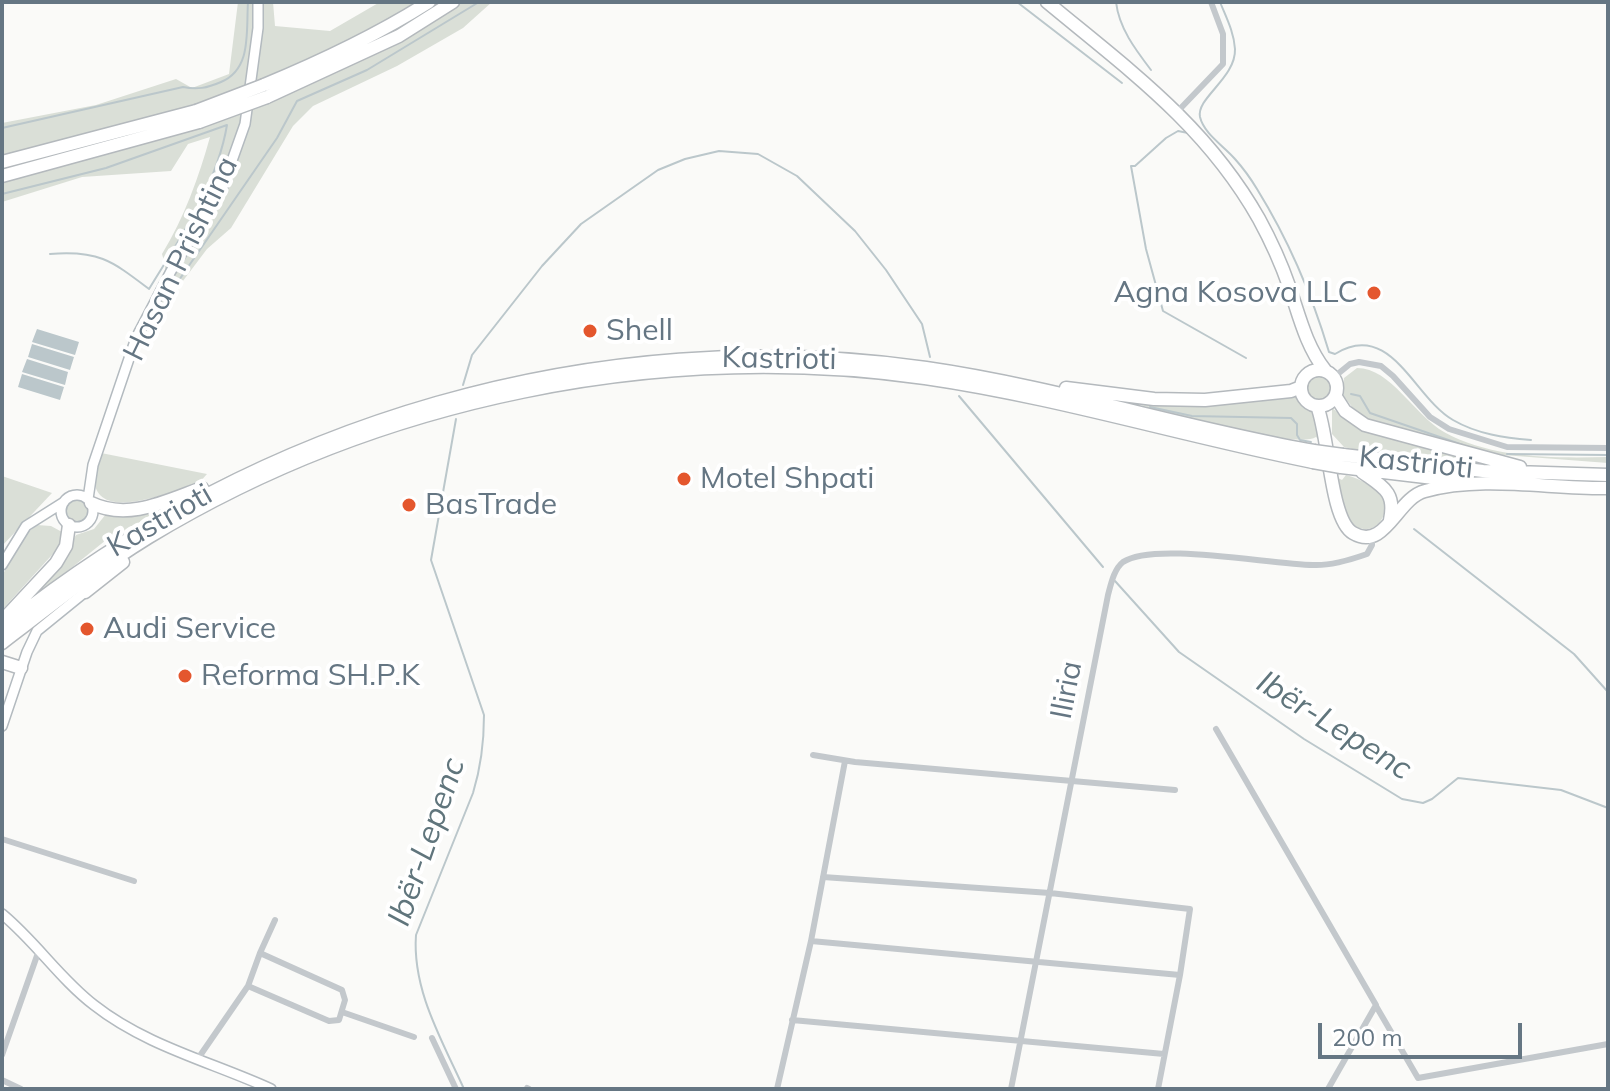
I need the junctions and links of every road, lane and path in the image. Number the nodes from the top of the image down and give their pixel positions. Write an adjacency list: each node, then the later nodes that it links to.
1 (258, 2): 20 (main road, Hasan Prishtina)
2 (429, 2): 6 (highway)
3 (453, 2): 6 (highway)
4 (1047, 2): 7 (highway)
5 (1211, 2): 7 (street)
6 (266, 91): 8 (highway, bridge)
7 (1178, 111): 11 (highway)
8 (197, 117): 9 (highway); 10 (highway)
9 (2, 162)
10 (2, 176)
11 (1303, 329): 12 (highway); 13 (highway)
12 (1307, 374): 13 (highway); 15 (highway)
13 (1329, 374): 16 (highway); 17 (street)
14 (1001, 381): 15 (highway); 18 (highway, Kastrioti); 21 (highway, Kastrioti)
15 (1301, 387): 16 (highway)
16 (1327, 402): 23 (highway); 33 (highway)
17 (1608, 448)
18 (1314, 456): 19 (highway, Kastrioti, bridge); 34 (highway, Kastrioti)
19 (1342, 461): 22 (highway, Kastrioti); 23 (highway, Kastrioti)
20 (93, 465): 27 (main road, Hasan Prishtina); 28 (main road, Hasan Prishtina)
21 (254, 470): 28 (highway); 38 (highway, Kastrioti)
22 (1359, 470): 25 (highway, Kastrioti); 32 (highway)
23 (1546, 474): 24 (highway, Kastrioti)
24 (1608, 475)
25 (1498, 485): 26 (highway); 32 (highway)
26 (1608, 488)
27 (76, 495): 28 (main road); 29 (main road)
28 (89, 501): 30 (main road)
29 (64, 502): 30 (main road); 31 (main road)
30 (66, 522): 31 (main road); 37 (highway)
31 (26, 526): 35 (main road)
32 (1387, 527): 33 (highway)
33 (1372, 536): 46 (street, Iliria)
34 (146, 539): 36 (highway); 39 (highway)
35 (2, 565)
36 (85, 592): 41 (main road)
37 (2, 621)
38 (2, 629)
39 (2, 643)
40 (2, 662): 41 (highway)
41 (21, 668): 42 (main road)
42 (2, 726)
43 (1216, 729): 60 (street)
44 (813, 755): 45 (street)
45 (845, 761): 46 (street); 49 (street)
46 (1071, 781): 47 (street); 51 (street, Iliria)
47 (1175, 790)
48 (2, 839): 50 (street)
49 (823, 877): 51 (street); 54 (street)
50 (134, 881)
51 (1050, 893): 57 (street, Iliria); 58 (street)
52 (2, 914): 55 (main road)
53 (275, 920): 56 (street)
54 (811, 941): 57 (street); 64 (street)
55 (39, 950): 70 (street); 71 (main road)
56 (260, 953): 59 (street); 61 (street)
57 (1037, 961): 58 (street); 67 (street, Iliria)
58 (1180, 975): 69 (street)
59 (248, 986): 63 (street); 71 (street)
60 (1376, 1005): 68 (street); 79 (street)
61 (342, 1012): 62 (street); 63 (street)
62 (354, 1017): 63 (street); 65 (street)
63 (339, 1020)
64 (792, 1020): 67 (street); 76 (street)
65 (414, 1037)
66 (432, 1038): 75 (street)
67 (1021, 1040): 69 (street); 77 (street, Iliria)
68 (1608, 1044)
69 (1164, 1054): 78 (street)
70 (2, 1055)
71 (197, 1060): 74 (main road)
72 (2, 1080): 73 (street)
73 (21, 1089)
74 (271, 1089)
75 (456, 1089)
76 (777, 1089)
77 (1011, 1089)
78 (1158, 1089)
79 (1328, 1089)

